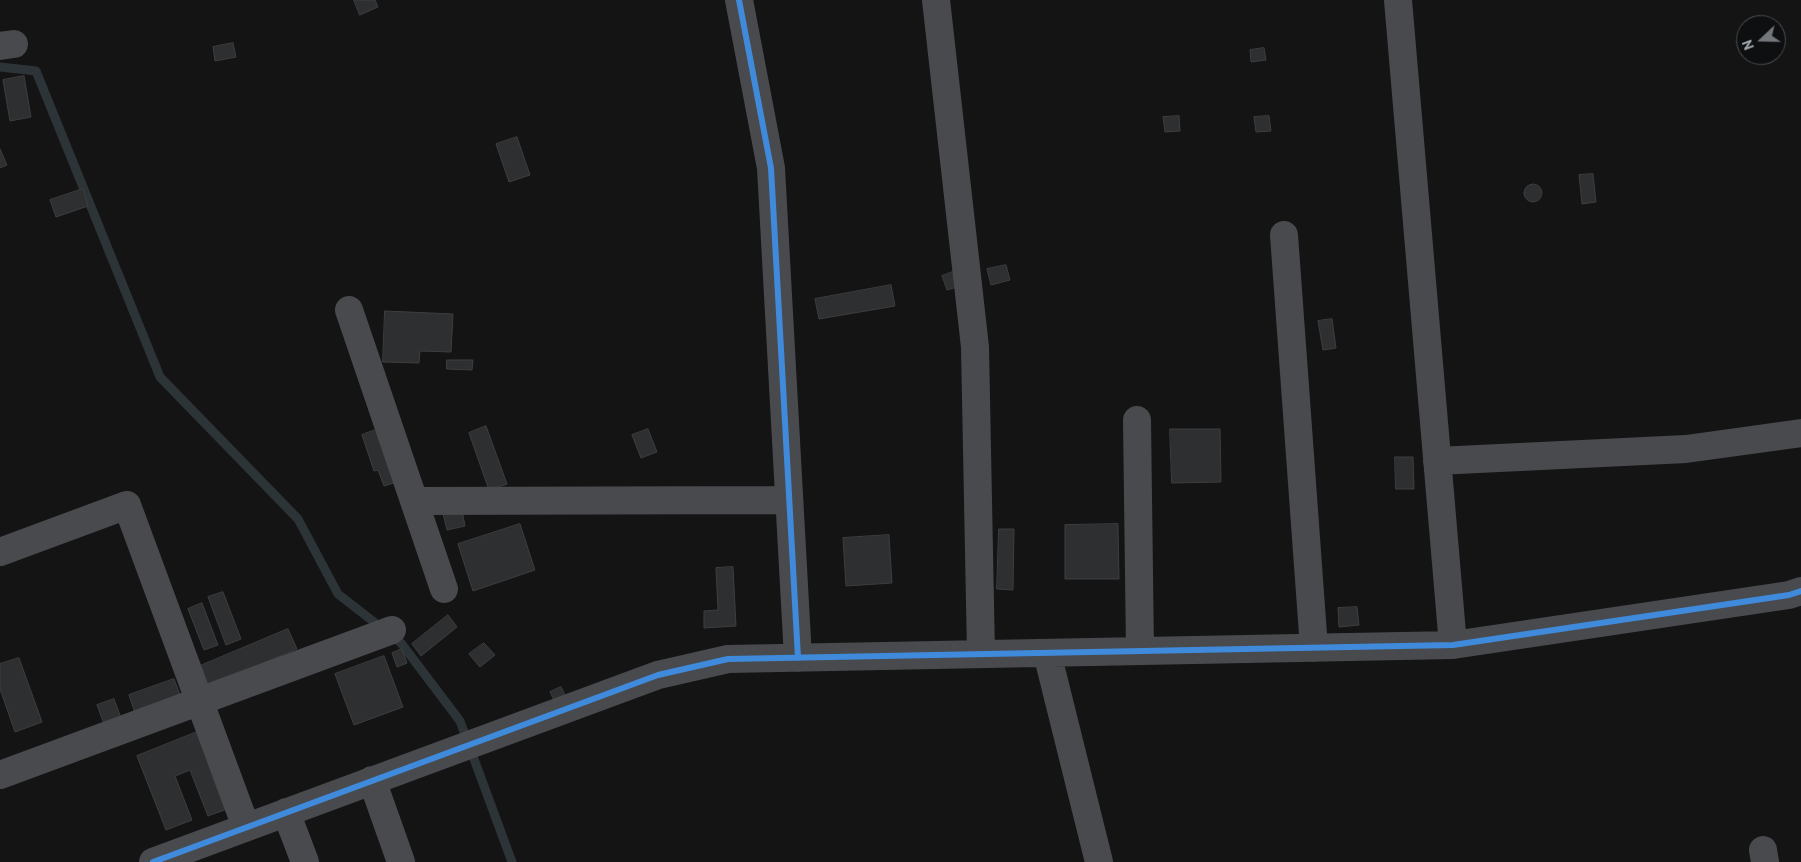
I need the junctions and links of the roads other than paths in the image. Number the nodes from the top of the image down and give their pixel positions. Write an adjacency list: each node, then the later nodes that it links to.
1 (739, 0): 9 (street)
2 (936, 0): 19 (street)
3 (1398, 0): 8 (street)
4 (1284, 235): 16 (street)
5 (348, 310): 10 (street)
6 (1137, 420): 17 (street)
7 (1801, 433): 8 (street)
8 (1437, 461): 15 (street)
9 (789, 500): 10 (street); 20 (street)
10 (414, 501): 12 (street)
11 (0, 552): 21 (street)
12 (444, 589)
13 (1801, 591): 15 (street)
14 (392, 630): 21 (street)
15 (1453, 645): 16 (street)
16 (1314, 648): 17 (street)
17 (1140, 651): 18 (street)
18 (1047, 653): 19 (street); 29 (street)
19 (981, 654): 20 (street)
20 (798, 658): 23 (street)
21 (199, 701): 22 (street); 25 (street)
22 (0, 775)
23 (372, 780): 24 (street); 28 (street)
24 (286, 812): 25 (street); 27 (street)
25 (246, 827): 26 (street)
26 (153, 862)
27 (305, 862)
28 (400, 862)
29 (1099, 862)

